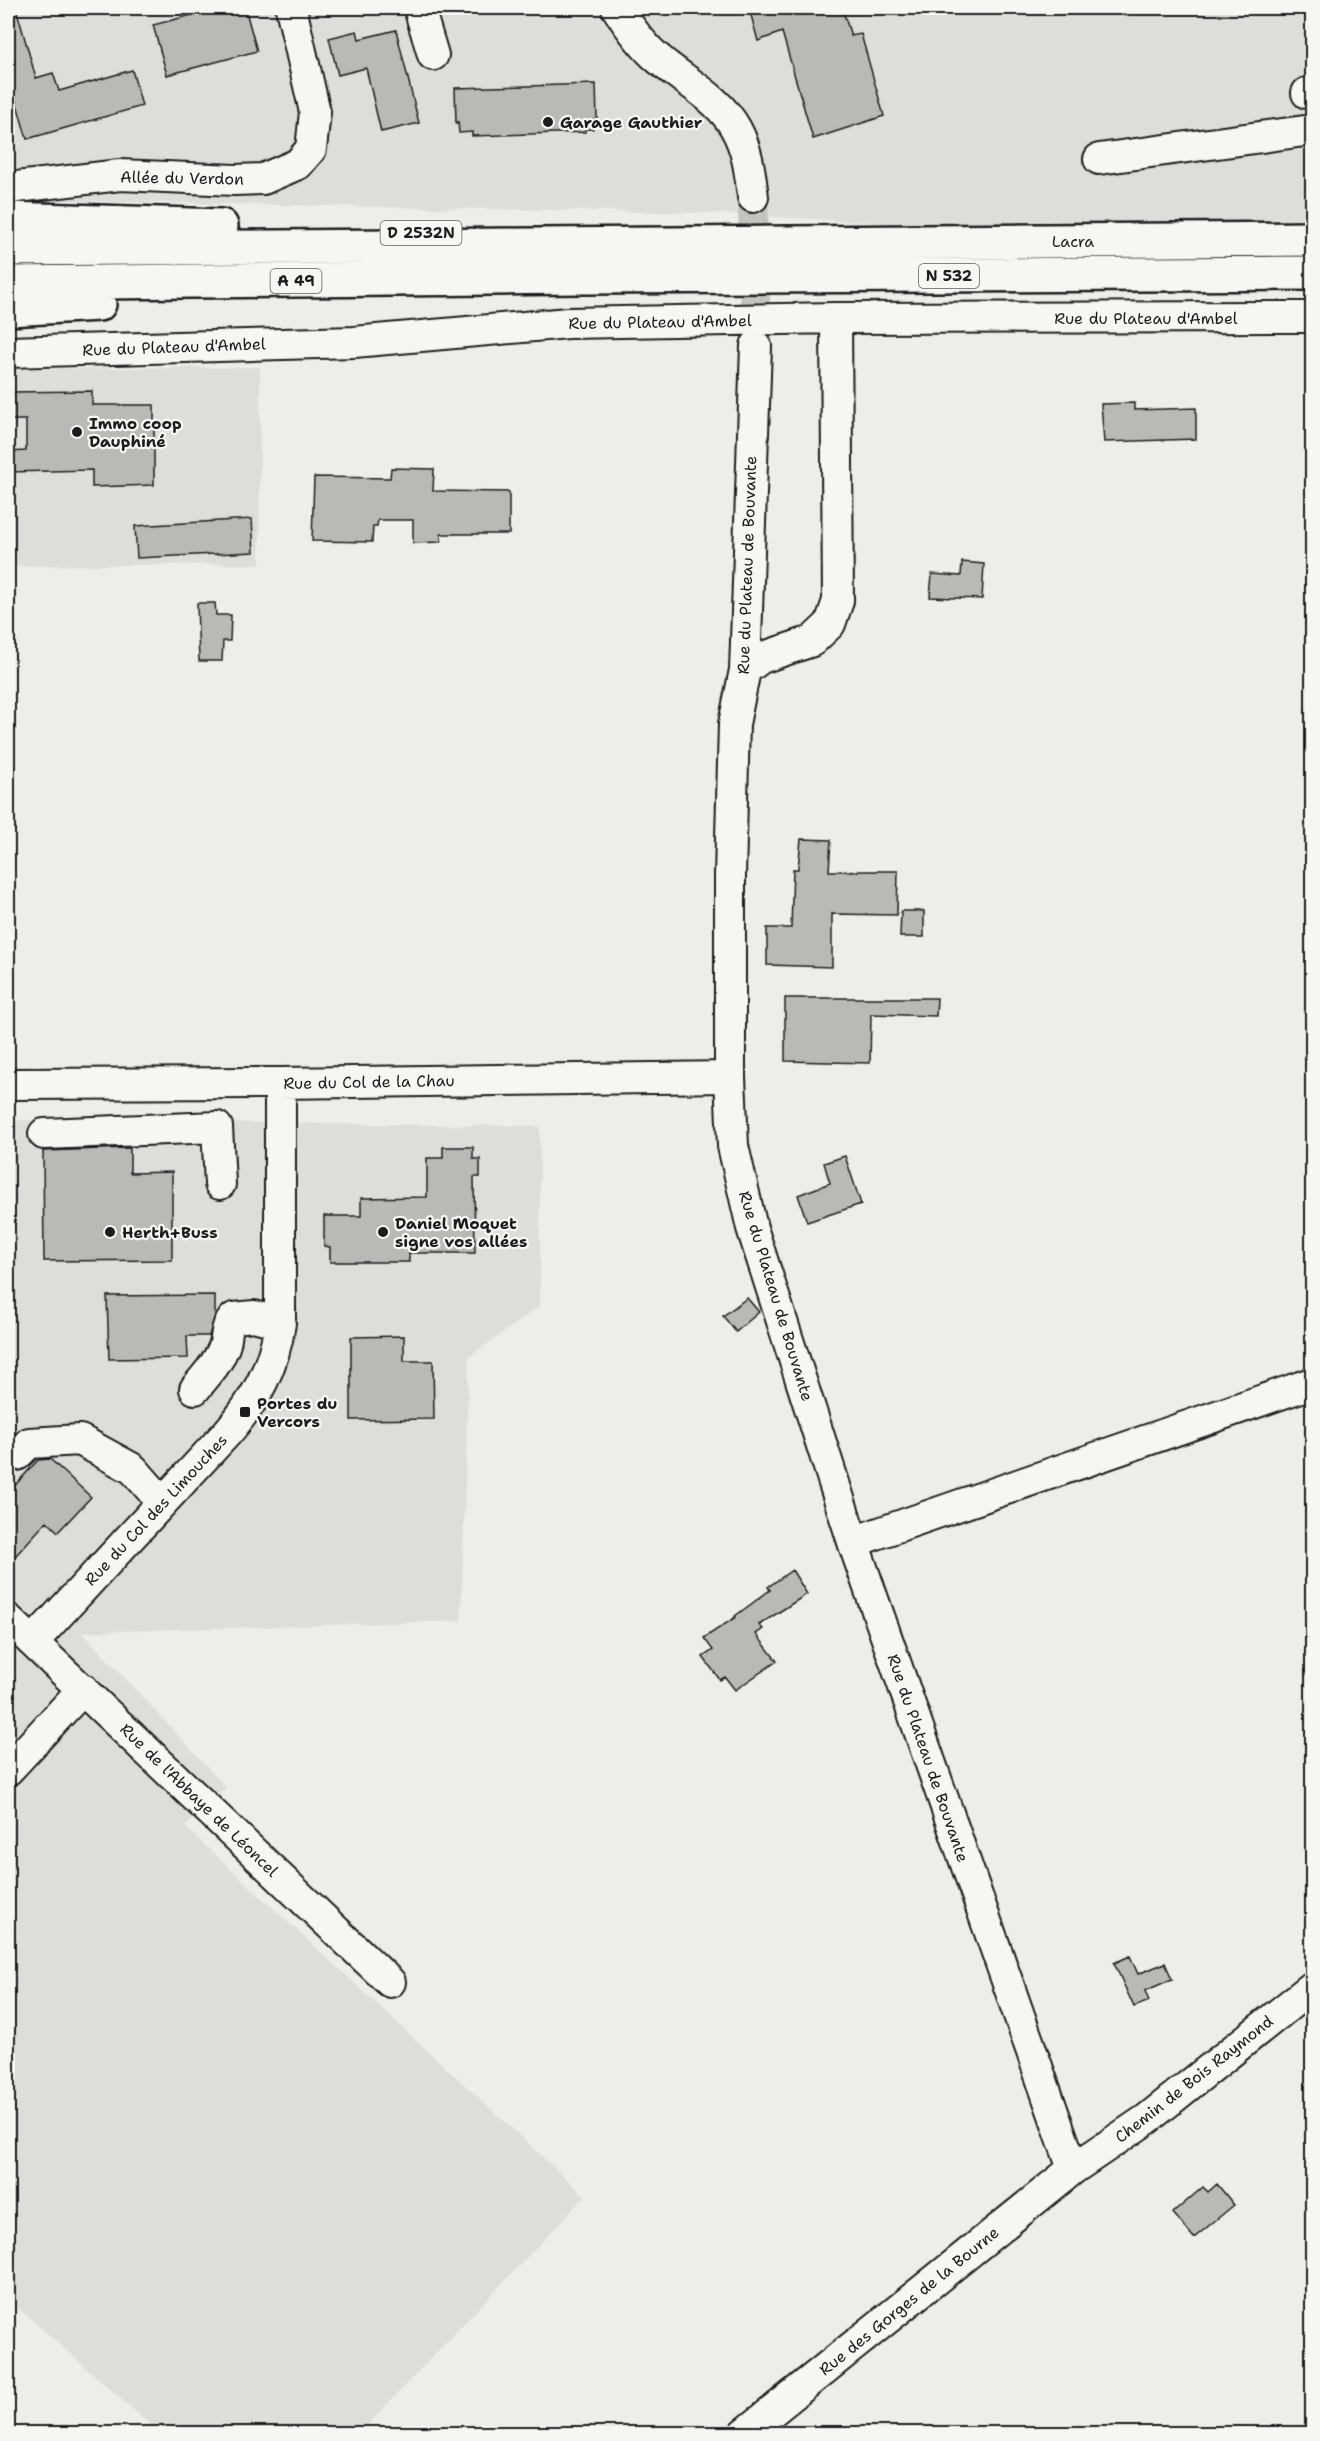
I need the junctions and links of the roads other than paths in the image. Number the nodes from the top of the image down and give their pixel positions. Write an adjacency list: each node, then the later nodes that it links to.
1 (291, 8): 7 (street, Allée du Verdon)
2 (419, 8): 4 (street)
3 (617, 8): 8 (street)
4 (433, 55)
5 (1312, 130): 6 (street)
6 (1099, 159)
7 (8, 188)
8 (753, 196)
9 (8, 219): 11 (highway, D 2532N)
10 (1312, 239): 11 (highway, Lacra / N 532)
11 (834, 243): 12 (highway, A 49)
12 (8, 249)
13 (1312, 273): 14 (highway, N 532)
14 (585, 277): 15 (highway, A 49); 16 (highway)
15 (8, 283)
16 (8, 309)
17 (1312, 317): 18 (street, Rue du Plateau d'Ambel)
18 (836, 318): 20 (street, Rue du Plateau d'Ambel); 21 (street)
19 (756, 346): 21 (street, Rue du Plateau de Bouvante)
20 (8, 352)
21 (745, 670): 22 (street, Rue du Plateau de Bouvante)
22 (730, 1077): 25 (street, Rue du Col de la Chau); 36 (street, Rue du Plateau de Bouvante)
23 (187, 1082): 24 (street, Rue du Col de la Chau); 25 (street, Rue du Col de la Chau); 27 (street)
24 (97, 1083): 26 (street, Rue du Col de la Chau); 28 (street)
25 (280, 1083): 31 (street, Rue du Col des Limouches)
26 (8, 1084)
27 (183, 1129): 28 (street); 30 (street)
28 (100, 1132): 29 (street)
29 (44, 1134)
30 (219, 1184)
31 (280, 1323): 33 (street); 35 (street, Rue du Col des Limouches)
32 (1312, 1383): 36 (street)
33 (195, 1389)
34 (17, 1455): 35 (street)
35 (162, 1502): 38 (street, Rue du Col des Limouches)
36 (853, 1542): 43 (street, Rue du Plateau de Bouvante)
37 (8, 1619): 38 (street, Rue de l'Abbaye de Léoncel)
38 (33, 1642): 39 (street, Rue de l'Abbaye de Léoncel)
39 (83, 1689): 40 (street); 41 (street, Rue de l'Abbaye de Léoncel)
40 (8, 1770)
41 (390, 1982)
42 (1312, 1987): 43 (street, Chemin de Bois Raymond)
43 (1073, 2169): 44 (street, Rue des Gorges de la Bourne)
44 (744, 2433)

